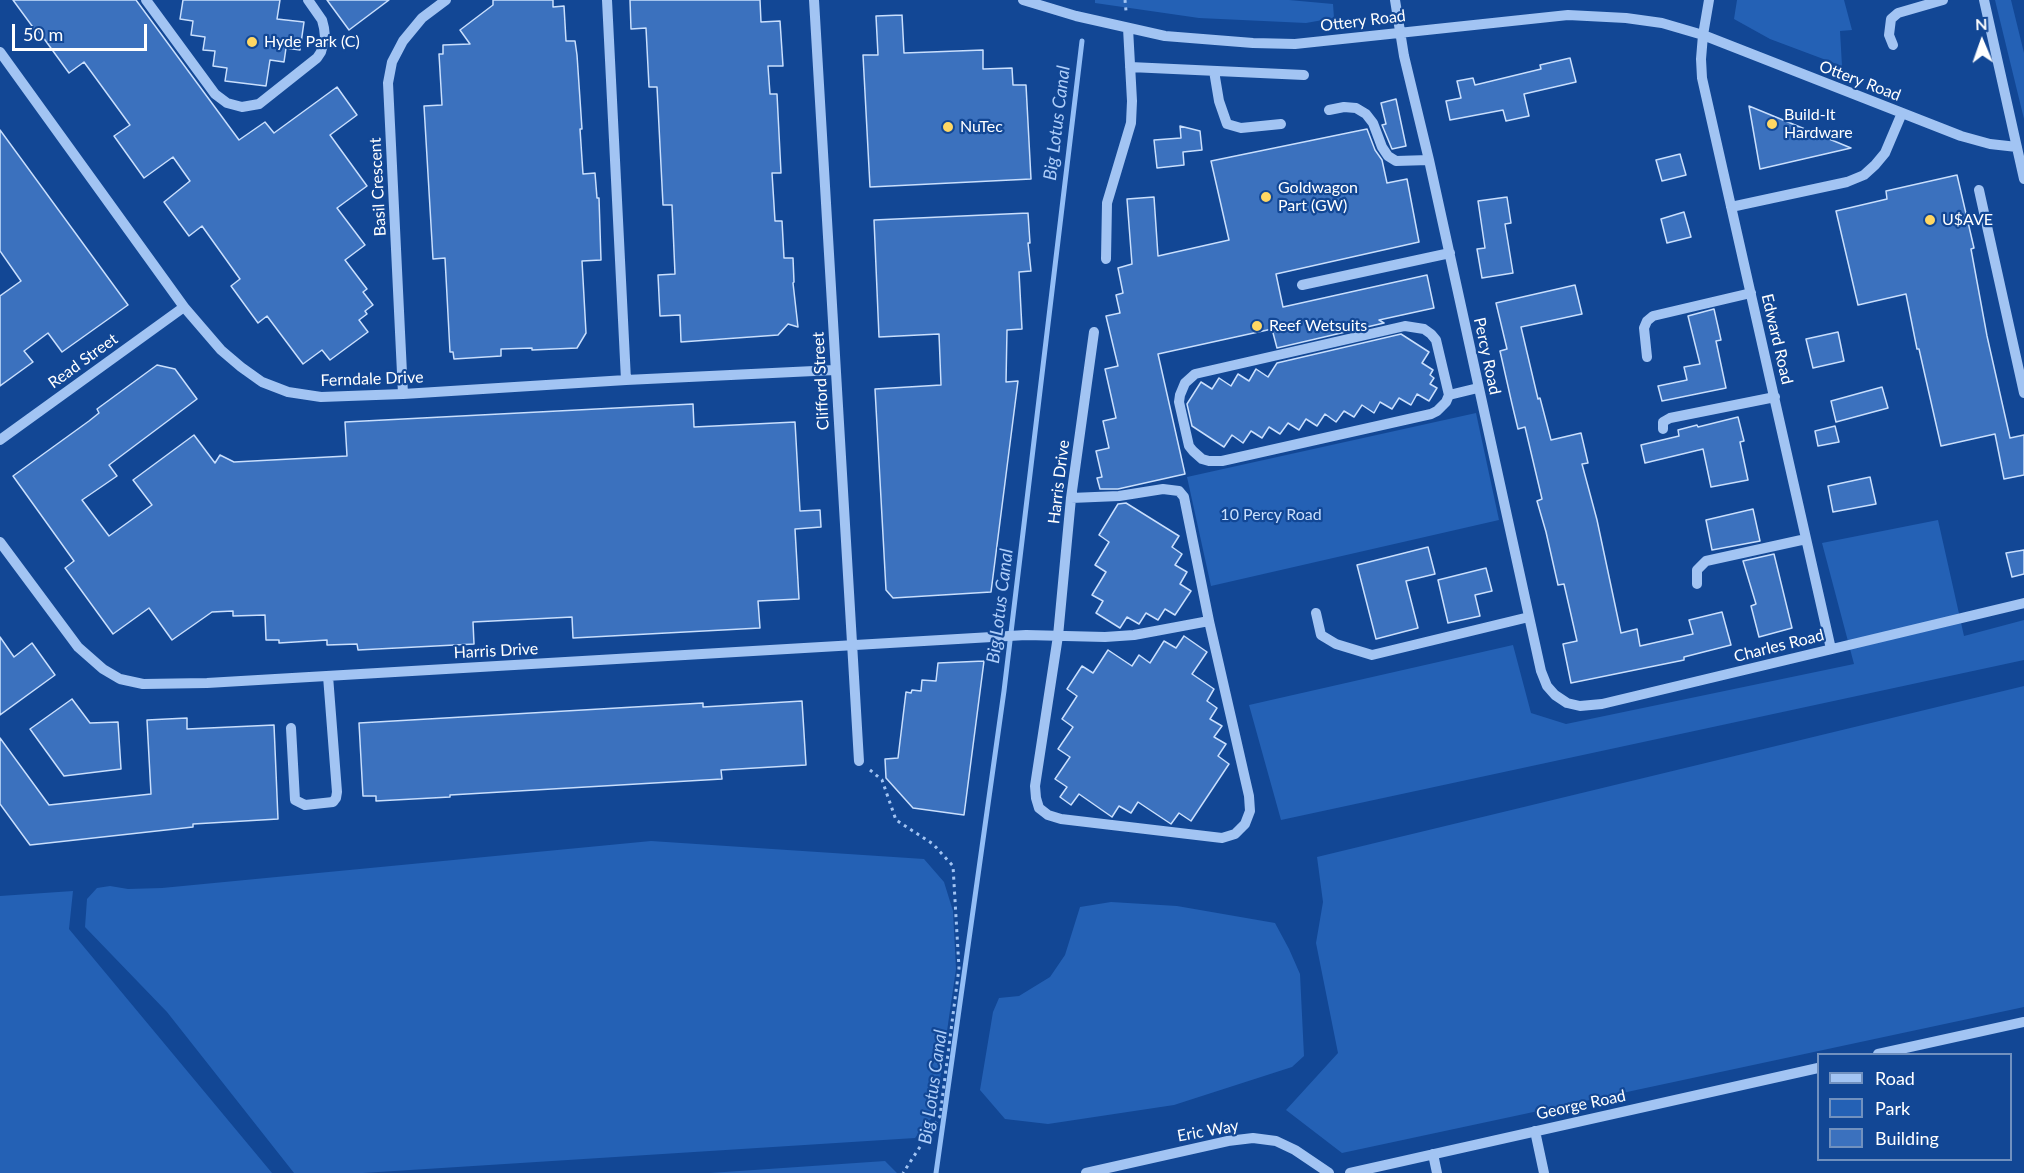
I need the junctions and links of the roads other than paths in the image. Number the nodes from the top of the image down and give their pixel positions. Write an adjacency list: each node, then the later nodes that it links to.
1 (146, 0): 2 (street)
2 (308, 0)
3 (446, 0): 38 (street, Basil Crescent)
4 (607, 0): 35 (street)
5 (814, 0): 34 (street, Clifford Street)
6 (1023, 0): 11 (street, Ottery Road)
7 (1395, 0): 12 (street, Percy Road)
8 (1709, 0): 13 (street, Edward Road)
9 (1943, 0): 14 (street)
10 (1984, 0): 22 (street)
11 (1128, 28): 12 (street, Ottery Road); 16 (street)
12 (1401, 31): 13 (street, Ottery Road); 23 (street, Percy Road)
13 (1703, 35): 20 (street, Ottery Road); 26 (street, Edward Road)
14 (1893, 45)
15 (0, 52): 31 (street, Ferndale Drive)
16 (1130, 67): 17 (street); 28 (street)
17 (1214, 71): 18 (street); 21 (street)
18 (1304, 75)
19 (1329, 110): 23 (street)
20 (1902, 113): 22 (street, Ottery Road); 26 (street)
21 (1281, 124)
22 (2017, 147): 24 (street)
23 (1429, 160): 27 (street, Percy Road)
24 (2024, 179)
25 (1979, 190): 37 (street)
26 (1731, 207): 30 (street, Edward Road)
27 (1450, 253): 29 (street); 36 (street, Percy Road)
28 (1106, 259)
29 (1302, 285)
30 (1751, 293): 33 (street); 40 (street, Edward Road)
31 (184, 307): 38 (street, Ferndale Drive); 42 (street, Read Street)
32 (1094, 332): 43 (street, Harris Drive)
33 (1647, 357)
34 (835, 370): 35 (street, Ferndale Drive); 52 (street, Clifford Street)
35 (626, 380): 38 (street, Ferndale Drive)
36 (1478, 388): 39 (street); 49 (street, Percy Road)
37 (2024, 393)
38 (403, 394)
39 (1449, 395): 39 (street)
40 (1774, 397): 41 (street); 44 (street, Edward Road)
41 (1663, 429)
42 (0, 440)
43 (1071, 498): 50 (street); 51 (street, Harris Drive)
44 (1806, 539): 46 (street); 53 (street, Edward Road)
45 (0, 542): 54 (street, Harris Drive)
46 (1697, 584)
47 (2024, 603): 53 (street, Charles Road)
48 (1316, 613): 49 (street)
49 (1529, 616): 55 (street, Percy Road)
50 (1209, 621): 51 (street, Harris Drive); 51 (street, Harris Drive)
51 (1058, 636): 52 (street, Harris Drive)
52 (851, 645): 54 (street, Harris Drive); 57 (street, Clifford Street)
53 (1831, 649): 55 (street, Charles Road)
54 (328, 676): 56 (street)
55 (1547, 686)
56 (291, 728)
57 (859, 761)
58 (2024, 1022): 59 (street)
59 (1883, 1053)
60 (1817, 1068): 61 (street, George Road)
61 (1535, 1131): 62 (street, George Road); 67 (street)
62 (1432, 1154): 65 (street, George Road); 66 (street)
63 (1086, 1173): 64 (street, Eric Way)
64 (1329, 1173)
65 (1350, 1173)
66 (1437, 1173)
67 (1544, 1173)

